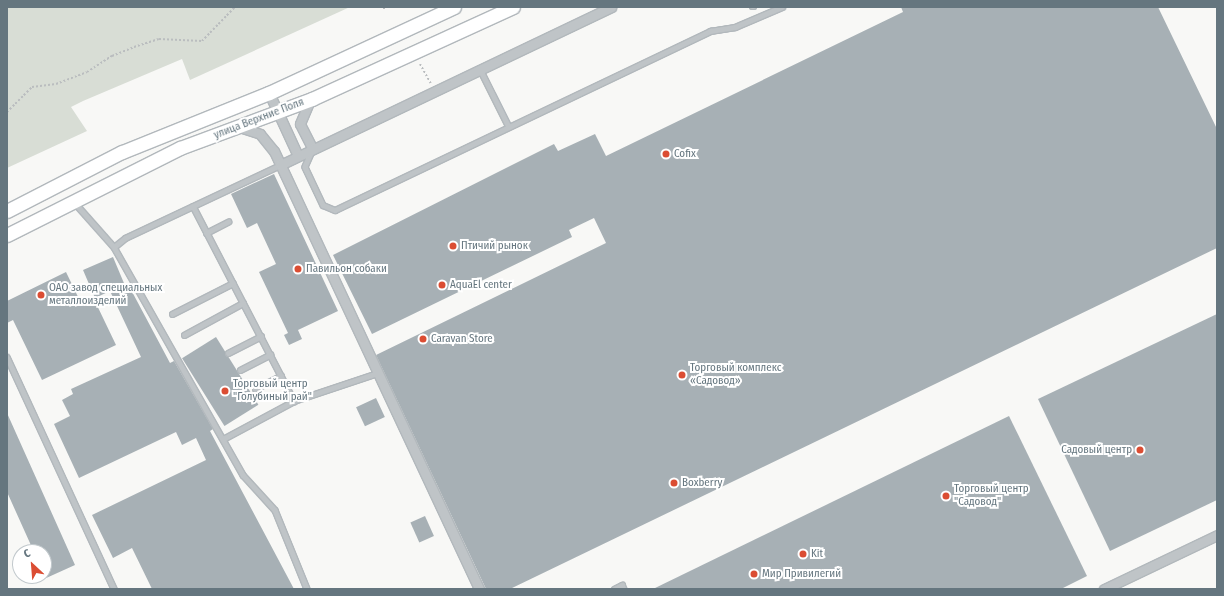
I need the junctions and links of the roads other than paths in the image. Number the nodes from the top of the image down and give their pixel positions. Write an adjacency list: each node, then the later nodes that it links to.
1 (454, 7): 6 (main road, улица Верхние Поля)
2 (513, 7): 7 (main road, улица Верхние Поля)
3 (611, 7): 5 (street)
4 (782, 7): 9 (lane)
5 (480, 70): 9 (lane); 11 (street)
6 (269, 93): 8 (street); 16 (main road, улица Верхние Поля)
7 (312, 98): 8 (main road, улица Верхние Поля); 11 (street)
8 (278, 113): 10 (main road, улица Верхние Поля); 12 (street)
9 (508, 125): 11 (lane)
10 (235, 127): 13 (street); 14 (main road, улица Верхние Поля)
11 (313, 149): 12 (street)
12 (298, 156): 13 (street)
13 (280, 165): 15 (lane); 30 (street)
14 (75, 203): 19 (main road, улица Верхние Поля); 20 (lane)
15 (193, 206): 18 (lane); 20 (lane)
16 (7, 211)
17 (228, 222): 18 (lane)
18 (206, 233): 21 (lane)
19 (7, 236)
20 (114, 247): 34 (lane)
21 (233, 283): 22 (lane); 23 (lane)
22 (243, 303): 24 (lane); 25 (lane)
23 (172, 314)
24 (184, 335)
25 (260, 336): 26 (lane); 27 (lane)
26 (228, 353)
27 (270, 355): 29 (lane); 31 (lane)
28 (7, 357): 36 (lane)
29 (240, 370)
30 (377, 373): 33 (lane); 38 (street)
31 (281, 376): 32 (lane); 33 (lane)
32 (255, 389)
33 (294, 401): 34 (lane)
34 (223, 439): 37 (lane)
35 (1217, 534): 41 (street)
36 (114, 589)
37 (308, 589)
38 (479, 589)
39 (614, 589): 40 (lane)
40 (624, 589)
41 (1104, 589)

